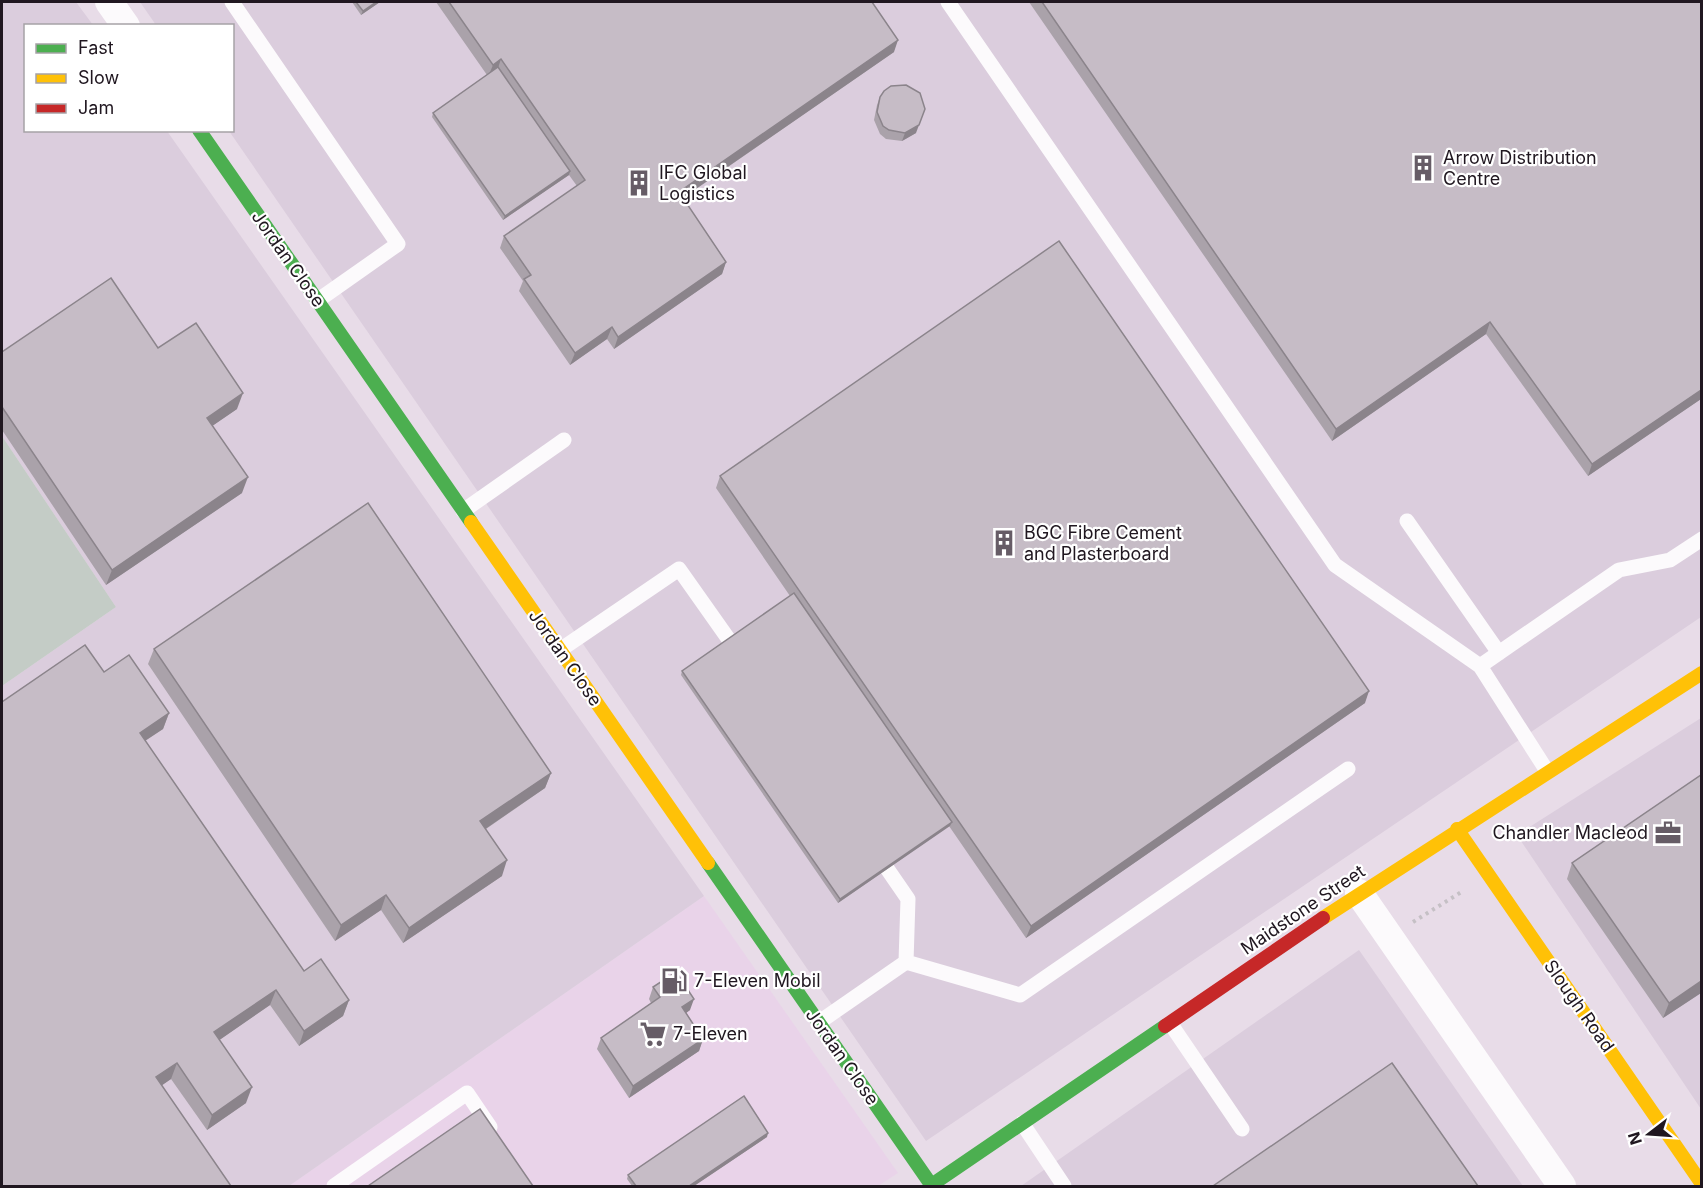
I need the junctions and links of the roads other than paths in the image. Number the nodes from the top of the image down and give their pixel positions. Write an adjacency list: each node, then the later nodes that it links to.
1 (109, 2): 4 (street)
2 (232, 2): 6 (lane)
3 (948, 2): 14 (lane)
4 (125, 24)
5 (200, 132): 6 (street, Jordan Close)
6 (317, 301): 8 (street, Jordan Close)
7 (564, 440): 8 (lane)
8 (463, 511): 11 (street, Jordan Close)
9 (1407, 521): 12 (lane)
10 (1701, 538): 12 (lane)
11 (560, 650): 13 (lane); 22 (street, Jordan Close)
12 (1499, 652): 14 (lane)
13 (747, 666)
14 (1480, 666): 17 (lane)
15 (1701, 673): 17 (street, Maidstone Street)
16 (1348, 769): 21 (lane)
17 (1547, 771): 18 (street, Maidstone Street)
18 (1456, 829): 20 (street, Maidstone Street); 27 (street, Slough Road)
19 (868, 841): 21 (lane)
20 (1359, 893): 23 (street, Maidstone Street); 31 (street)
21 (906, 963): 22 (lane)
22 (818, 1023): 29 (street, Jordan Close)
23 (1170, 1023): 24 (street, Maidstone Street); 25 (lane)
24 (1022, 1123): 29 (street, Maidstone Street); 30 (lane)
25 (1242, 1129)
26 (499, 1140): 28 (lane)
27 (1701, 1184)
28 (334, 1186)
29 (931, 1186)
30 (1064, 1186)
31 (1562, 1186)

